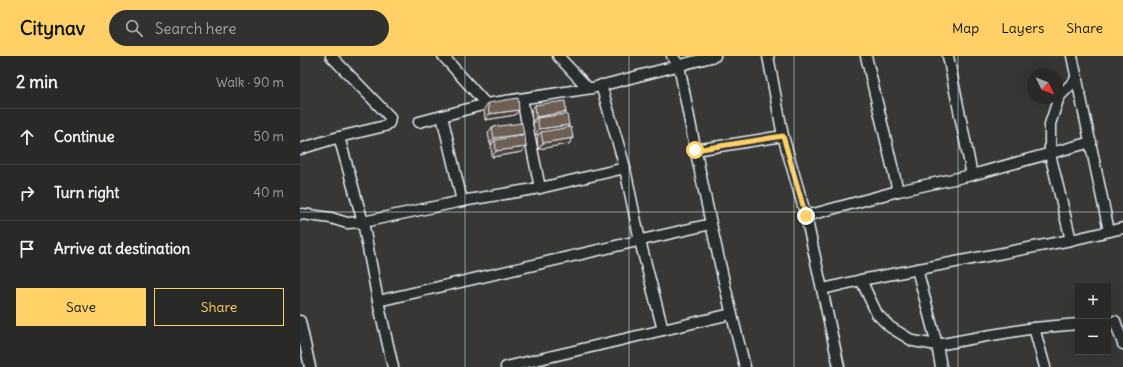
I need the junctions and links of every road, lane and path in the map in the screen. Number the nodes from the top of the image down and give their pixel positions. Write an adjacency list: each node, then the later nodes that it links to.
1 (331, 56): 19 (street)
2 (443, 56): 15 (street)
3 (558, 56): 13 (street)
4 (672, 56): 10 (street)
5 (715, 56): 10 (street)
6 (768, 56): 18 (street)
7 (866, 56): 27 (street)
8 (948, 56): 25 (street)
9 (1072, 56): 11 (street)
10 (679, 65): 12 (street); 22 (street)
11 (1077, 78): 20 (street); 23 (street)
12 (601, 85): 13 (street); 24 (street)
13 (588, 88): 14 (street)
14 (522, 98): 15 (street); 26 (street)
15 (486, 104): 16 (street)
16 (442, 116): 17 (street); 28 (street)
17 (419, 122)
18 (783, 136): 22 (street); 30 (street)
19 (339, 137): 21 (street); 31 (street)
20 (1091, 142): 23 (street); 34 (street)
21 (300, 149)
22 (695, 150): 32 (street)
23 (1050, 154): 25 (street); 35 (street)
24 (625, 168): 26 (street); 36 (street)
25 (972, 175): 27 (street)
26 (540, 188): 28 (street)
27 (898, 191): 30 (street)
28 (462, 201): 31 (street)
29 (300, 214): 31 (street)
30 (806, 216): 39 (street)
31 (363, 222): 40 (street)
32 (711, 224): 36 (street); 41 (street)
33 (1123, 228): 34 (street)
34 (1109, 231): 35 (street)
35 (1071, 240): 37 (street)
36 (640, 241): 40 (street); 46 (street)
37 (917, 269): 38 (street); 48 (street)
38 (861, 280): 39 (street); 48 (street)
39 (823, 289): 53 (street)
40 (378, 301): 50 (street)
41 (731, 314): 46 (street); 52 (street)
42 (300, 321): 49 (street)
43 (1115, 321): 47 (street)
44 (1075, 324): 45 (street)
45 (1034, 328): 48 (street); 55 (street)
46 (664, 330): 51 (street)
47 (1123, 344)
48 (936, 345): 54 (street)
49 (310, 367)
50 (394, 367)
51 (506, 367)
52 (745, 367)
53 (840, 367)
54 (941, 367)
55 (1045, 367)

